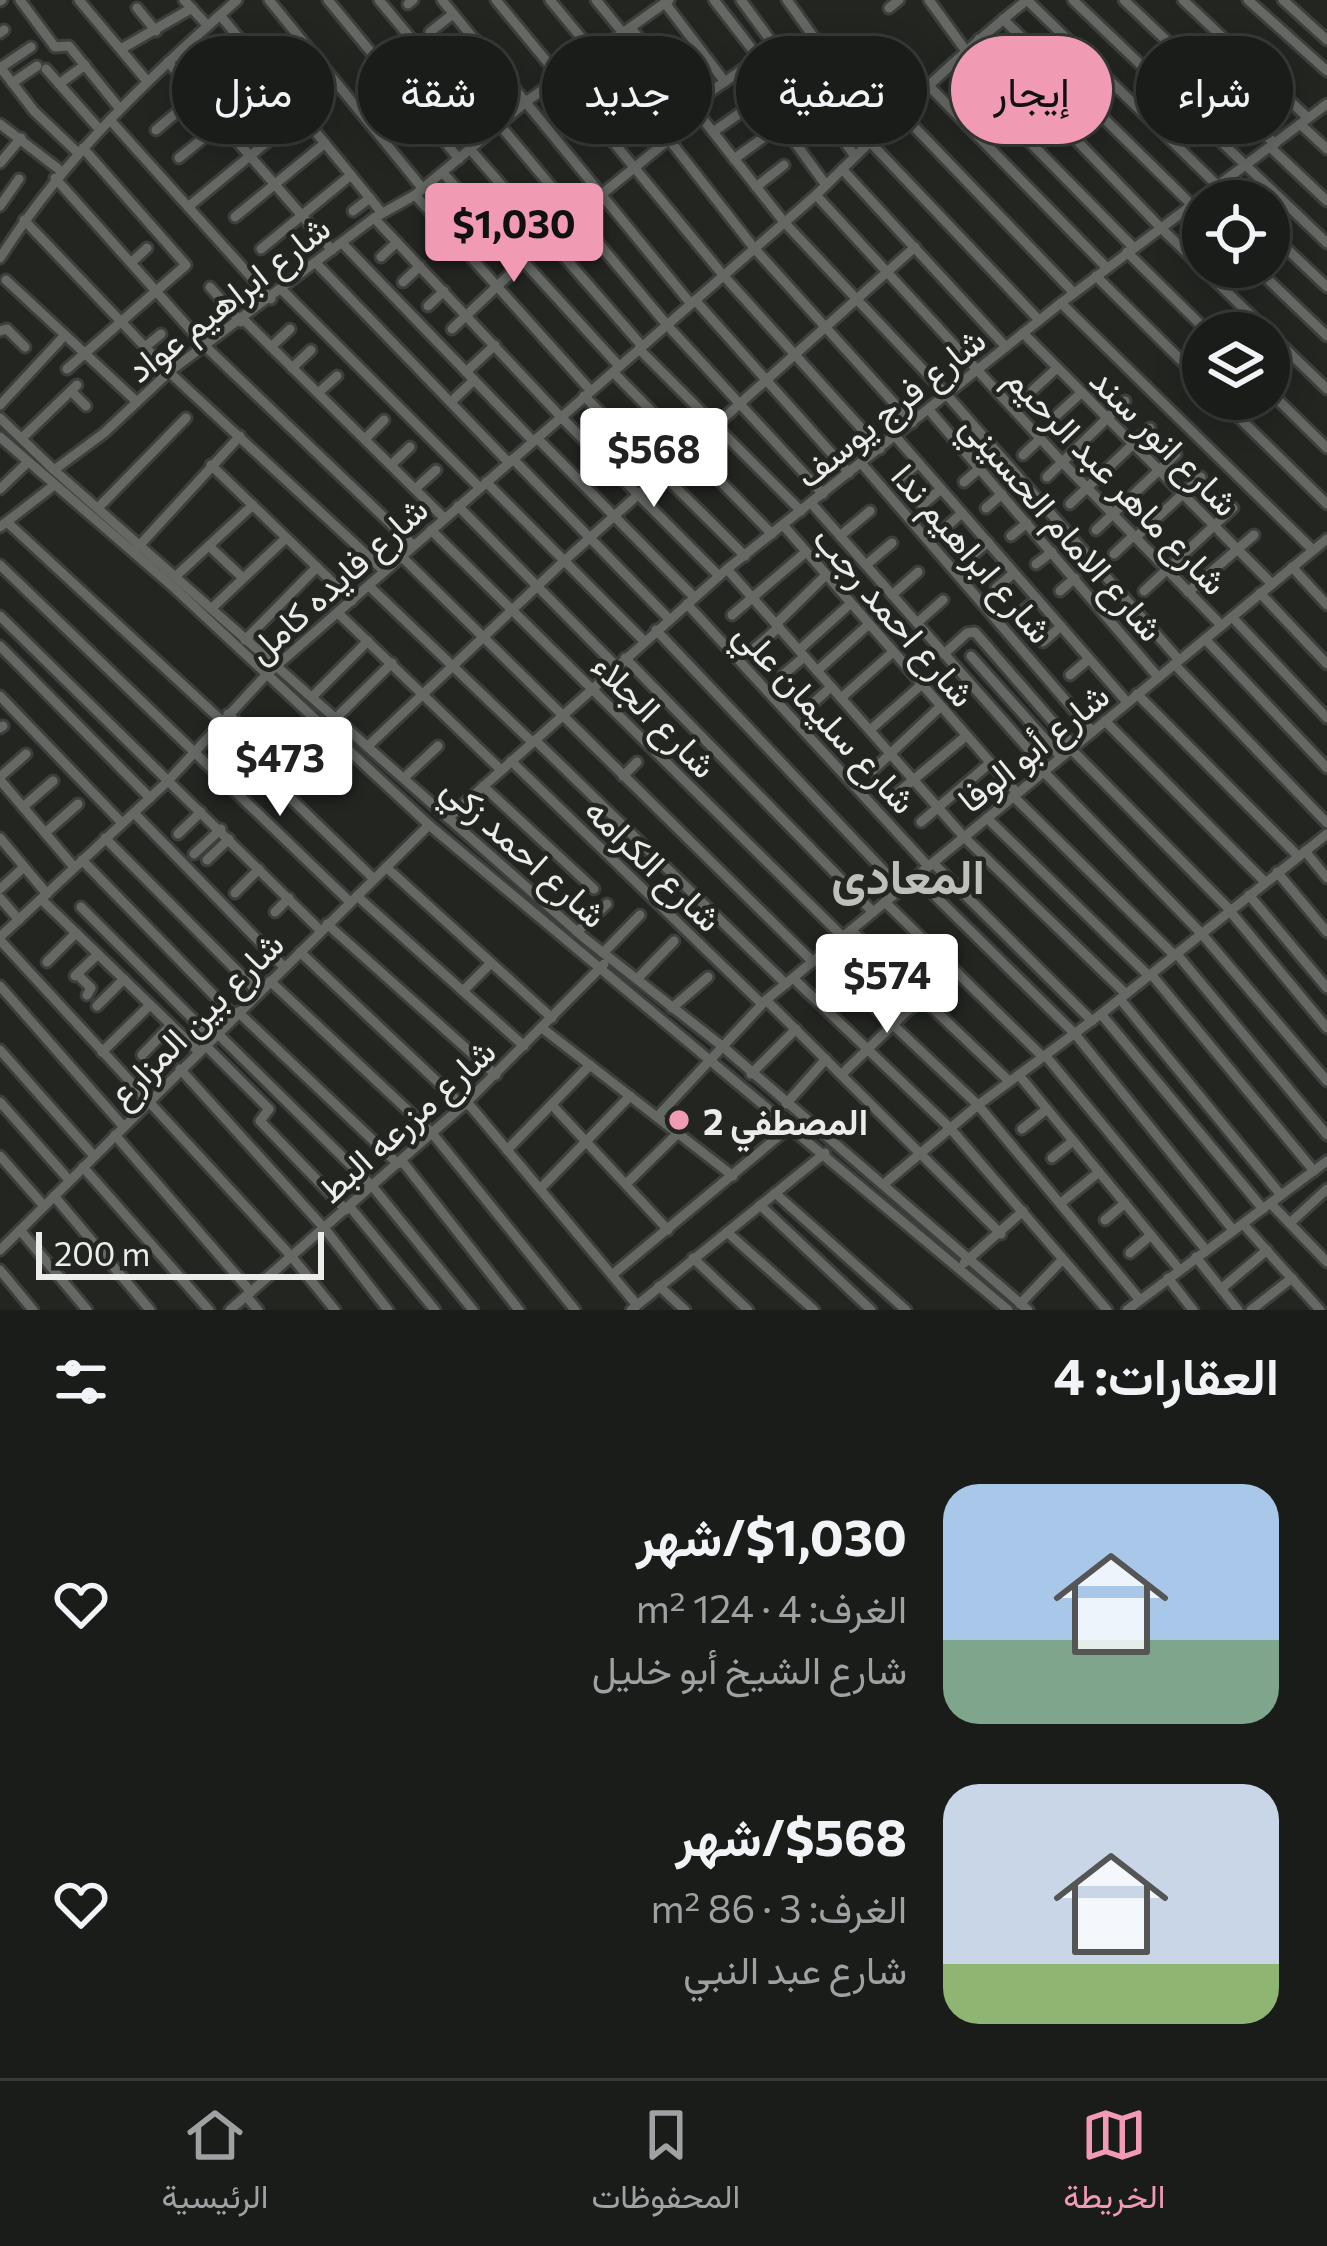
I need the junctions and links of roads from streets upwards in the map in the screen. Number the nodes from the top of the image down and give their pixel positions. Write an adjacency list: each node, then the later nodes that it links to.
1 (20, 0): 52 (street)
2 (79, 0): 49 (street)
3 (236, 0): 29 (street)
4 (268, 0): 122 (street)
5 (328, 0): 46 (street)
6 (379, 0): 36 (street)
7 (442, 0): 28 (street)
8 (496, 0): 50 (street)
9 (550, 0): 38 (street)
10 (596, 0): 33 (street)
11 (644, 0): 27 (street)
12 (714, 0): 41 (street)
13 (741, 0): 42 (street)
14 (787, 0): 43 (street)
15 (899, 0): 26 (street)
16 (928, 0): 44 (street)
17 (1027, 0): 30 (street, شارع فايده كامل); 117 (street)
18 (1073, 0): 110 (street)
19 (1124, 0): 99 (street)
20 (1183, 0): 74 (street)
21 (1248, 0): 56 (street)
22 (1283, 0): 47 (street)
23 (667, 1): 27 (street, شارع ابراهيم عواد); 59 (street)
24 (188, 4): 31 (street); 32 (street)
25 (137, 8): 32 (street)
26 (889, 8)
27 (653, 11): 33 (street, شارع ابراهيم عواد)
28 (453, 14): 34 (street); 37 (street)
29 (220, 16): 31 (street); 35 (street)
30 (1003, 20): 45 (street, شارع فايده كامل); 125 (street)
31 (208, 26): 51 (street)
32 (156, 31): 49 (street)
33 (627, 31): 39 (street, شارع ابراهيم عواد); 40 (street)
34 (430, 32)
35 (237, 36)
36 (409, 36)
37 (472, 36)
38 (582, 36)
39 (620, 36)
40 (631, 36)
41 (742, 36)
42 (767, 36)
43 (813, 36)
44 (955, 36)
45 (983, 36)
46 (358, 37)
47 (1327, 40)
48 (31, 47): 53 (street)
49 (121, 50): 58 (street)
50 (542, 56)
51 (168, 62): 54 (street); 58 (street)
52 (85, 65): 61 (street); 69 (street)
53 (0, 67): 60 (street)
54 (172, 67)
55 (951, 69): 62 (street, شارع فايده كامل)
56 (1327, 71)
57 (736, 74): 59 (street)
58 (147, 81): 69 (street)
59 (725, 82): 66 (street)
60 (12, 83): 61 (street); 102 (street)
61 (59, 84): 76 (street)
62 (930, 87): 64 (street, شارع فايده كامل); 156 (street)
63 (542, 90): 67 (street, شارع ابراهيم عواد)
64 (927, 90)
65 (518, 91): 67 (street)
66 (712, 91)
67 (527, 101): 68 (street, شارع ابراهيم عواد); 123 (street)
68 (518, 108)
69 (120, 109): 73 (street)
70 (1325, 109): 74 (street, شارع فرج يوسف)
71 (736, 115): 78 (street)
72 (172, 117): 77 (street)
73 (110, 120): 76 (street); 129 (street)
74 (1304, 121): 99 (street, شارع فرج يوسف); 101 (street)
75 (2, 128): 79 (street)
76 (100, 130): 102 (street)
77 (156, 130)
78 (713, 132): 106 (street)
79 (21, 138): 108 (street); 114 (street)
80 (927, 140): 169 (street)
81 (196, 144): 105 (street)
82 (239, 144): 103 (street)
83 (263, 144): 103 (street)
84 (324, 144): 119 (street)
85 (326, 144): 115 (street)
86 (447, 144): 107 (street)
87 (476, 144): 100 (street, شارع ابراهيم عواد)
88 (516, 144): 133 (street)
89 (615, 144): 111 (street)
90 (663, 144): 111 (street)
91 (671, 144): 145 (street)
92 (754, 144): 106 (street)
93 (796, 144): 120 (street)
94 (846, 144): 104 (street)
95 (868, 144): 104 (street, شارع فايده كامل)
96 (872, 144): 177 (street)
97 (1029, 144): 148 (street)
98 (1080, 144): 138 (street)
99 (1272, 145): 110 (street, شارع فرج يوسف); 127 (street)
100 (470, 149): 107 (street, شارع ابراهيم عواد); 139 (street)
101 (1327, 149)
102 (80, 151): 114 (street); 167 (street)
103 (249, 155): 119 (street); 129 (street)
104 (855, 156): 112 (street, شارع فايده كامل)
105 (179, 158)
106 (734, 158): 121 (street)
107 (459, 159): 113 (street, شارع ابراهيم عواد)
108 (0, 163)
109 (784, 165): 121 (street)
110 (1246, 165): 118 (street, شارع فرج يوسف); 142 (street)
111 (634, 167): 123 (street); 158 (street)
112 (842, 169): 120 (street, شارع فايده كامل); 143 (street)
113 (442, 173): 122 (street, شارع ابراهيم عواد); 152 (street)
114 (58, 175): 136 (street); 153 (street)
115 (351, 176): 126 (street); 134 (street)
116 (19, 178): 128 (street)
117 (1213, 180)
118 (1227, 180)
119 (275, 185): 134 (street); 135 (street)
120 (826, 185): 124 (street, شارع فايده كامل)
121 (756, 187): 137 (street)
122 (419, 192): 132 (street, شارع ابراهيم عواد); 164 (street)
123 (601, 194): 133 (street); 172 (street)
124 (816, 195): 137 (street, شارع فايده كامل); 157 (street, شارع ماهر عبد الرحيم)
125 (1182, 196)
126 (370, 198): 130 (street); 132 (street)
127 (1327, 201)
128 (0, 206)
129 (188, 207): 170 (street)
130 (353, 211)
131 (1182, 211): 138 (street, شارع فرج يوسف)
132 (378, 215): 140 (street); 141 (street, شارع ابراهيم عواد)
133 (576, 215): 139 (street); 180 (street)
134 (302, 216): 146 (street); 147 (street)
135 (235, 218)
136 (24, 220): 151 (street); 179 (street)
137 (784, 222): 145 (street, شارع فايده كامل); 171 (street)
138 (1160, 227): 148 (street, شارع فرج يوسف); 209 (street)
139 (548, 238): 152 (street); 194 (street)
140 (397, 242): 150 (street); 155 (street)
141 (342, 243): 147 (street, شارع ابراهيم عواد); 207 (street, شارع سليمان علي)
142 (1327, 243)
143 (915, 247): 157 (street); 195 (street)
144 (147, 248): 153 (street)
145 (754, 248): 158 (street, شارع فايده كامل); 181 (street)
146 (261, 250)
147 (332, 250): 154 (street, شارع ابراهيم عواد)
148 (1130, 250): 156 (street, شارع فرج يوسف); 175 (street)
149 (1290, 252): 163 (street)
150 (381, 257)
151 (0, 258)
152 (524, 262): 164 (street); 203 (street)
153 (130, 263): 167 (street)
154 (316, 263): 166 (street, شارع ابراهيم عواد); 217 (street)
155 (421, 266): 161 (street); 168 (street)
156 (1107, 268): 159 (street, شارع فرج يوسف)
157 (886, 272): 171 (street); 204 (street, شارع ماهر عبد الرحيم)
158 (724, 275): 172 (street, شارع فايده كامل); 197 (street)
159 (1096, 276): 169 (street, شارع فرج يوسف); 199 (street)
160 (6, 280): 188 (street)
161 (403, 282)
162 (210, 287): 178 (street)
163 (1327, 287)
164 (498, 288): 176 (street); 212 (street)
165 (1279, 288): 184 (street)
166 (282, 290): 170 (street, شارع ابراهيم عواد); 264 (street)
167 (156, 291): 179 (street); 190 (street)
168 (444, 291): 174 (street); 176 (street)
169 (1074, 292): 173 (street, شارع فرج يوسف)
170 (271, 299): 178 (street, شارع ابراهيم عواد)
171 (855, 300): 181 (street); 214 (street)
172 (693, 302): 180 (street, شارع فايده كامل); 208 (street)
173 (1060, 302): 177 (street, شارع فرج يوسف); 310 (street)
174 (428, 306)
175 (1189, 312)
176 (467, 316): 183 (street); 189 (street)
177 (1039, 320): 186 (street, شارع فرج يوسف)
178 (242, 321): 190 (street, شارع ابراهيم عواد); 193 (street)
179 (121, 322): 192 (street); 198 (street)
180 (667, 325): 194 (street, شارع فايده كامل); 218 (street)
181 (824, 327): 197 (street); 230 (street)
182 (290, 329): 193 (street)
183 (452, 329)
184 (1324, 329)
185 (0, 331): 191 (street)
186 (1023, 333): 195 (street, شارع فرج يوسف); 201 (street, شارع انور سند)
187 (161, 334): 192 (street)
188 (64, 335): 198 (street); 219 (street)
189 (495, 345): 207 (street); 224 (street)
190 (205, 346): 205 (street, شارع ابراهيم عواد); 306 (street)
191 (25, 347)
192 (145, 347): 205 (street)
193 (271, 347): 200 (street)
194 (640, 347): 203 (street, شارع فايده كامل); 231 (street)
195 (1006, 347): 204 (street, شارع فرج يوسف)
196 (311, 350): 200 (street)
197 (794, 353): 208 (street); 244 (street)
198 (84, 354): 202 (street); 215 (street)
199 (1182, 361)
200 (292, 368): 211 (street)
201 (1057, 368): 210 (street); 213 (street, شارع انور سند)
202 (68, 369)
203 (616, 369): 212 (street, شارع فايده كامل); 242 (street)
204 (977, 371): 214 (street, شارع فرج يوسف); 238 (street, شارع ماهر عبد الرحيم)
205 (169, 372): 215 (street, شارع ابراهيم عواد); 233 (street)
206 (337, 376): 211 (street)
207 (470, 376): 217 (street); 239 (street, شارع سليمان علي)
208 (765, 379): 218 (street); 259 (street)
209 (1327, 389)
210 (1033, 390)
211 (318, 393): 237 (street)
212 (588, 393): 224 (street, شارع فايده كامل); 258 (street)
213 (1081, 393): 223 (street); 227 (street, شارع انور سند)
214 (947, 395): 221 (street, شارع فرج يوسف); 376 (street)
215 (136, 401): 255 (street, شارع ابراهيم عواد)
216 (1125, 401): 227 (street)
217 (451, 403): 247 (street)
218 (738, 403): 231 (street); 270 (street)
219 (0, 404)
220 (86, 406): 236 (street)
221 (929, 410): 230 (street, شارع فرج يوسف); 254 (street, شارع الامام الحسيني)
222 (1290, 412): 243 (street)
223 (1057, 415)
224 (561, 417): 239 (street, شارع فايده كامل); 272 (street)
225 (0, 418): 236 (street, شارع احمد زكي)
226 (186, 418): 280 (street)
227 (1107, 419): 240 (street, شارع انور سند); 249 (street)
228 (384, 420): 237 (street)
229 (1241, 420): 276 (street)
230 (913, 423): 234 (street, شارع فرج يوسف)
231 (714, 424): 242 (street); 283 (street)
232 (1150, 428): 240 (street)
233 (240, 436): 253 (street); 324 (street)
234 (896, 436): 244 (street, شارع فرج يوسف); 251 (street)
235 (0, 437): 248 (street, شارع احمد زكي)
236 (22, 438): 255 (street, شارع احمد زكي)
237 (365, 439): 252 (street)
238 (1040, 439): 246 (street); 249 (street, شارع ماهر عبد الرحيم)
239 (535, 440): 247 (street, شارع فايده كامل); 287 (street, شارع سليمان علي)
240 (1133, 445): 257 (street, شارع انور سند); 266 (street)
241 (410, 447): 252 (street)
242 (688, 448): 258 (street); 296 (street)
243 (1327, 448)
244 (880, 449): 250 (street, شارع فرج يوسف)
245 (1177, 454): 257 (street)
246 (1023, 455)
247 (511, 461): 264 (street, شارع فايده كامل); 302 (street)
248 (28, 462): 265 (street, شارع احمد زكي); 267 (street)
249 (1062, 462): 260 (street); 266 (street, شارع ماهر عبد الرحيم)
250 (861, 463): 259 (street, شارع فرج يوسف); 403 (street, شارع ابراهيم ندا)
251 (919, 464): 262 (street); 269 (street)
252 (391, 465): 268 (street)
253 (212, 466): 278 (street); 308 (street)
254 (980, 468): 263 (street); 271 (street, شارع الامام الحسيني)
255 (53, 470): 280 (street, شارع احمد زكي)
256 (436, 470): 268 (street)
257 (1158, 471): 273 (street, شارع انور سند); 286 (street)
258 (662, 473): 272 (street); 315 (street)
259 (849, 473): 270 (street, شارع فرج يوسف)
260 (1047, 477)
261 (1201, 477): 273 (street)
262 (899, 479)
263 (964, 482)
264 (483, 485): 279 (street, شارع فايده كامل); 317 (street)
265 (53, 486): 290 (street); 308 (street, شارع احمد زكي)
266 (1087, 488): 275 (street); 286 (street, شارع ماهر عبد الرحيم)
267 (0, 489)
268 (416, 489): 288 (street)
269 (941, 489): 277 (street); 285 (street)
270 (823, 494): 274 (street, شارع فرج يوسف)
271 (1002, 494): 281 (street); 289 (street, شارع الامام الحسيني)
272 (637, 495): 287 (street); 326 (street)
273 (1182, 495): 292 (street, شارع انور سند); 300 (street)
274 (811, 503): 283 (street, شارع فرج يوسف); 298 (street)
275 (1070, 504)
276 (1327, 504)
277 (922, 505)
278 (253, 506): 301 (street); 307 (street)
279 (458, 506): 288 (street, شارع فايده كامل); 334 (street)
280 (98, 508): 308 (street, شارع احمد زكي)
281 (986, 508)
282 (1233, 508): 292 (street)
283 (801, 511): 291 (street, شارع فرج يوسف)
284 (870, 511): 298 (street)
285 (962, 513): 293 (street); 304 (street)
286 (1112, 514): 295 (street); 300 (street, شارع ماهر عبد الرحيم)
287 (614, 516): 302 (street); 343 (street, شارع سليمان علي)
288 (445, 518): 294 (street, شارع فايده كامل)
289 (1027, 523): 299 (street); 312 (street, شارع الامام الحسيني)
290 (3, 524): 400 (street)
291 (783, 525): 296 (street, شارع فرج يوسف); 311 (street, شارع احمد رجب)
292 (1214, 526): 309 (street, شارع انور سند); 323 (street)
293 (944, 529)
294 (431, 530): 306 (street, شارع فايده كامل); 349 (street, شارع الجلاء)
295 (1096, 530)
296 (772, 534): 315 (street, شارع فرج يوسف)
297 (1254, 535): 309 (street)
298 (840, 536): 320 (street)
299 (1011, 536)
300 (1134, 537): 313 (street); 323 (street, شارع ماهر عبد الرحيم)
301 (286, 538): 321 (street); 330 (street)
302 (590, 538): 317 (street); 355 (street)
303 (1326, 541): 310 (street, شارع أبو الوفا)
304 (988, 542): 316 (street); 327 (street)
305 (892, 543): 320 (street)
306 (413, 545): 314 (street, شارع فايده كامل)
307 (209, 546): 329 (street); 330 (street)
308 (136, 549): 329 (street, شارع احمد زكي); 382 (street, شارع احمد زكي)
309 (1237, 550): 332 (street, شارع انور سند); 338 (street)
310 (1313, 550): 322 (street, شارع أبو الوفا)
311 (806, 552): 328 (street, شارع احمد رجب); 341 (street)
312 (1052, 552): 318 (street); 331 (street, شارع الامام الحسيني)
313 (1114, 554)
314 (401, 556): 324 (street, شارع فايده كامل); 362 (street)
315 (745, 556): 326 (street, شارع فرج يوسف)
316 (969, 558)
317 (564, 561): 334 (street); 366 (street)
318 (1036, 564)
319 (0, 565): 409 (street)
320 (866, 565): 340 (street)
321 (317, 567): 345 (street); 364 (street)
322 (1292, 567): 332 (street, شارع أبو الوفا); 347 (street)
323 (1167, 570): 337 (street); 338 (street, شارع ماهر عبد الرحيم)
324 (384, 571): 333 (street, شارع فايده كامل)
325 (918, 572): 340 (street)
326 (723, 573): 341 (street); 343 (street, شارع فرج يوسف)
327 (1014, 573): 335 (street); 342 (street)
328 (826, 575): 346 (street, شارع احمد رجب); 359 (street)
329 (176, 576): 348 (street, شارع احمد زكي)
330 (243, 578): 348 (street)
331 (1075, 578): 336 (street); 385 (street, شارع الامام الحسيني)
332 (1272, 584): 339 (street, شارع أبو الوفا)
333 (369, 586): 345 (street, شارع فايده كامل); 380 (street)
334 (537, 586): 349 (street); 375 (street)
335 (996, 588)
336 (1060, 590)
337 (1144, 591)
338 (1188, 592): 358 (street, شارع ماهر عبد الرحيم)
339 (1260, 593): 354 (street, شارع أبو الوفا); 378 (street)
340 (892, 595): 356 (street)
341 (752, 598): 352 (street); 359 (street)
342 (1037, 598): 351 (street); 360 (street)
343 (690, 600): 355 (street, شارع فرج يوسف); 454 (street, شارع سليمان علي)
344 (943, 600): 356 (street)
345 (352, 601): 350 (street, شارع فايده كامل)
346 (850, 604): 357 (street, شارع احمد رجب); 370 (street)
347 (1327, 605)
348 (212, 608): 364 (street, شارع احمد زكي)
349 (512, 610): 362 (street); 388 (street, شارع الجلاء)
350 (338, 614): 365 (street); 379 (street, شارع فايده كامل)
351 (1019, 614)
352 (732, 615)
353 (0, 616): 426 (street)
354 (1232, 617): 358 (street, شارع أبو الوفا); 399 (street)
355 (669, 619): 361 (street, شارع فرج يوسف)
356 (917, 623): 372 (street)
357 (868, 625): 371 (street, شارع احمد رجب); 381 (street)
358 (1221, 625): 363 (street, شارع أبو الوفا)
359 (777, 626): 369 (street); 370 (street)
360 (1061, 626): 367 (street); 374 (street)
361 (656, 630): 366 (street, شارع فرج يوسف); 465 (street)
362 (483, 637): 380 (street); 397 (street)
363 (1205, 639): 376 (street, شارع أبو الوفا); 417 (street)
364 (245, 640): 379 (street, شارع احمد زكي)
365 (368, 641): 377 (street); 392 (street)
366 (644, 641): 375 (street, شارع فرج يوسف)
367 (1043, 642)
368 (0, 646): 430 (street)
369 (755, 648)
370 (801, 653): 381 (street); 383 (street)
371 (892, 653): 386 (street, شارع احمد رجب); 393 (street)
372 (944, 654): 408 (street); 419 (street)
373 (971, 656): 412 (street)
374 (1089, 659): 384 (street); 394 (street)
375 (621, 662): 388 (street, شارع فرج يوسف); 477 (street)
376 (1177, 662): 385 (street, شارع أبو الوفا); 440 (street)
377 (392, 663): 390 (street); 398 (street)
378 (1327, 664)
379 (277, 665): 382 (street, شارع فايده كامل); 392 (street, شارع احمد زكي)
380 (453, 666): 390 (street); 405 (street)
381 (818, 671): 387 (street)
382 (267, 674): 400 (street, شارع فايده كامل); 441 (street, شارع احمد زكي)
383 (784, 674)
384 (1070, 675)
385 (1158, 677): 389 (street, شارع أبو الوفا)
386 (921, 685): 396 (street, شارع احمد رجب); 402 (street)
387 (831, 687): 393 (street); 395 (street)
388 (592, 688): 397 (street, شارع فرج يوسف); 485 (street, شارع الجلاء)
389 (1138, 694): 394 (street, شارع أبو الوفا); 451 (street)
390 (423, 695): 406 (street); 418 (street)
391 (0, 696): 439 (street)
392 (313, 696): 398 (street, شارع احمد زكي)
393 (841, 698): 402 (street)
394 (1127, 702): 401 (street, شارع أبو الوفا)
395 (812, 704)
396 (940, 707): 404 (street, شارع احمد رجب); 411 (street)
397 (562, 715): 405 (street, شارع فرج يوسف); 421 (street)
398 (337, 717): 406 (street, شارع احمد زكي)
399 (1327, 718)
400 (223, 721): 409 (street, شارع فايده كامل); 415 (street); 461 (street)
401 (1105, 721): 403 (street, شارع أبو الوفا); 462 (street)
402 (870, 730): 411 (street)
403 (1092, 731): 408 (street, شارع أبو الوفا)
404 (966, 736): 416 (street, شارع احمد رجب); 424 (street)
405 (533, 741): 413 (street, شارع فرج يوسف); 503 (street)
406 (368, 746): 423 (street, شارع احمد زكي)
407 (438, 746): 423 (street)
408 (1072, 747): 412 (street, شارع أبو الوفا); 475 (street)
409 (195, 753): 426 (street, شارع فايده كامل); 471 (street)
410 (26, 754): 422 (street)
411 (891, 754): 420 (street); 424 (street)
412 (1061, 757): 419 (street, شارع أبو الوفا)
413 (511, 761): 418 (street, شارع فرج يوسف); 511 (street, شارع الكرامه)
414 (637, 762): 421 (street)
415 (280, 763)
416 (990, 763): 428 (street, شارع احمد رجب); 433 (street)
417 (1327, 768)
418 (501, 770): 427 (street, شارع فرج يوسف)
419 (1044, 770): 428 (street, شارع أبو الوفا); 484 (street)
420 (872, 771)
421 (623, 776): 492 (street)
422 (0, 778): 432 (street)
423 (404, 778): 436 (street, شارع احمد زكي)
424 (914, 780): 429 (street); 433 (street)
425 (53, 781): 432 (street)
426 (167, 782): 430 (street, شارع فايده كامل); 434 (street)
427 (483, 786): 436 (street, شارع فرج يوسف); 464 (street)
428 (1015, 794): 437 (street, شارع أبو الوفا); 490 (street, شارع احمد رجب)
429 (894, 796)
430 (150, 798): 435 (street, شارع فايده كامل)
431 (78, 804): 443 (street)
432 (23, 807): 443 (street)
433 (938, 807): 438 (street); 446 (street)
434 (201, 812): 442 (street); 444 (street)
435 (134, 813): 439 (street, شارع فايده كامل); 495 (street)
436 (448, 818): 481 (street, شارع احمد زكي)
437 (987, 818): 446 (street, شارع أبو الوفا); 498 (street)
438 (921, 822)
439 (122, 823): 447 (street, شارع فايده كامل)
440 (1327, 823)
441 (429, 825): 456 (street, شارع بين المزارع); 496 (street, شارع احمد زكي)
442 (220, 829): 448 (street); 450 (street)
443 (45, 833): 453 (street)
444 (178, 834)
445 (1327, 834): 451 (street)
446 (964, 837): 454 (street, شارع أبو الوفا); 509 (street)
447 (105, 838): 453 (street, شارع فايده كامل); 506 (street)
448 (230, 838): 452 (street); 457 (street)
449 (1, 842): 455 (street)
450 (194, 854)
451 (1301, 854): 458 (street); 460 (street)
452 (207, 860)
453 (78, 864): 468 (street, شارع فايده كامل); 515 (street)
454 (931, 864): 459 (street, شارع أبو الوفا); 517 (street, شارع سليمان علي)
455 (24, 867): 463 (street); 468 (street)
456 (386, 867): 461 (street, شارع بين المزارع); 494 (street)
457 (259, 869): 466 (street); 470 (street)
458 (1277, 872): 462 (street); 482 (street)
459 (916, 877): 465 (street, شارع أبو الوفا); 523 (street)
460 (1327, 878)
461 (374, 879): 471 (street, شارع بين المزارع)
462 (1265, 882): 467 (street)
463 (0, 889)
464 (594, 889)
465 (901, 889): 472 (street, شارع أبو الوفا)
466 (235, 892)
467 (1249, 895): 475 (street); 504 (street)
468 (44, 896): 479 (street, شارع فايده كامل); 483 (street)
469 (0, 898): 479 (street)
470 (289, 898): 476 (street); 480 (street)
471 (354, 899): 480 (street, شارع بين المزارع); 507 (street)
472 (885, 902): 477 (street, شارع أبو الوفا); 497 (street)
473 (607, 904): 481 (street)
474 (81, 907): 524 (street)
475 (1230, 910): 484 (street); 521 (street)
476 (275, 912)
477 (873, 912): 485 (street, شارع أبو الوفا)
478 (640, 915): 491 (street, شارع مزرعه البط)
479 (19, 920): 486 (street, شارع فايده كامل)
480 (324, 927): 488 (street, شارع بين المزارع); 538 (street)
481 (577, 932): 491 (street, شارع احمد زكي)
482 (1327, 932)
483 (76, 933): 489 (street); 493 (street)
484 (1202, 933): 490 (street); 540 (street)
485 (847, 934): 492 (street, شارع أبو الوفا); 510 (street, شارع الجلاء)
486 (0, 939): 529 (street)
487 (674, 941): 501 (street)
488 (300, 952): 495 (street, شارع بين المزارع); 544 (street)
489 (98, 954): 500 (street); 508 (street)
490 (1175, 954): 498 (street); 556 (street, شارع احمد رجب)
491 (606, 956): 496 (street, شارع مزرعه البط); 501 (street, شارع احمد زكي)
492 (817, 959): 503 (street, شارع أبو الوفا); 519 (street)
493 (47, 962)
494 (491, 963): 507 (street); 516 (street)
495 (284, 967): 502 (street, شارع بين المزارع)
496 (600, 968): 516 (street, شارع مزرعه البط); 533 (street, شارع احمد زكي)
497 (958, 973): 510 (street); 531 (street)
498 (1150, 975): 509 (street); 568 (street)
499 (708, 977): 514 (street)
500 (124, 979): 512 (street); 513 (street)
501 (637, 980): 514 (street, شارع احمد زكي)
502 (270, 981): 506 (street, شارع بين المزارع); 554 (street)
503 (790, 981): 511 (street, شارع أبو الوفا); 527 (street)
504 (1327, 988)
505 (1, 989): 553 (street)
506 (258, 992): 515 (street, شارع بين المزارع)
507 (464, 992): 525 (street)
508 (87, 994)
509 (1123, 996): 517 (street); 578 (street)
510 (924, 1000): 519 (street); 539 (street, شارع الجلاء)
511 (764, 1002): 522 (street, شارع الكرامه); 526 (street, شارع أبو الوفا)
512 (150, 1005): 518 (street); 529 (street)
513 (97, 1006)
514 (672, 1008): 526 (street, شارع احمد زكي)
515 (236, 1014): 524 (street, شارع بين المزارع); 566 (street)
516 (552, 1018): 520 (street, شارع مزرعه البط)
517 (1096, 1018): 523 (street); 584 (street, شارع سليمان علي)
518 (171, 1024): 524 (street); 530 (street)
519 (893, 1024): 527 (street); 547 (street)
520 (542, 1028): 525 (street, شارع مزرعه البط); 534 (street)
521 (1327, 1028)
522 (796, 1029): 532 (street, شارع الكرامه); 536 (street)
523 (1075, 1034): 531 (street); 589 (street)
524 (208, 1042): 535 (street, شارع بين المزارع); 574 (street); 585 (street)
525 (524, 1046): 538 (street, شارع مزرعه البط)
526 (722, 1046): 533 (street, شارع أبو الوفا); 536 (street, شارع احمد زكي)
527 (868, 1049): 537 (street); 551 (street)
528 (0, 1050): 563 (street)
529 (102, 1052): 543 (street)
530 (142, 1055)
531 (1044, 1056): 539 (street); 601 (street)
532 (826, 1059): 537 (street, شارع الكرامه); 545 (street)
533 (710, 1060): 549 (street, شارع أبو الوفا); 550 (street, شارع احمد زكي)
534 (590, 1065): 541 (street); 546 (street)
535 (180, 1069): 543 (street, شارع بين المزارع); 590 (street)
536 (751, 1074): 545 (street, شارع احمد زكي)
537 (842, 1074): 560 (street, شارع الكرامه)
538 (496, 1075): 544 (street, شارع مزرعه البط)
539 (1014, 1078): 547 (street); 548 (street, شارع الجلاء)
540 (1327, 1081)
541 (630, 1096): 549 (street); 558 (street)
542 (0, 1102): 571 (street)
543 (147, 1102): 553 (street, شارع بين المزارع); 602 (street)
544 (465, 1104): 554 (street, شارع مزرعه البط); 559 (street)
545 (786, 1104): 573 (street, شارع احمد زكي)
546 (552, 1105): 558 (street); 559 (street)
547 (978, 1105): 551 (street); 580 (street)
548 (1047, 1109): 552 (street); 557 (street, شارع الجلاء)
549 (657, 1117): 555 (street)
550 (792, 1125): 561 (street, شارع احمد زكي); 570 (street)
551 (950, 1127): 560 (street); 586 (street)
552 (1022, 1129)
553 (119, 1131): 563 (street, شارع بين المزارع); 615 (street)
554 (432, 1133): 566 (street, شارع مزرعه البط); 630 (street)
555 (678, 1133): 570 (street); 572 (street)
556 (1327, 1135)
557 (1073, 1141): 564 (street); 569 (street, شارع الجلاء)
558 (587, 1143): 572 (street); 575 (street)
559 (507, 1150): 575 (street)
560 (921, 1153): 573 (street); 594 (street, شارع الكرامه)
561 (825, 1154): 577 (street); 607 (street, شارع احمد زكي)
562 (0, 1156): 583 (street)
563 (94, 1156): 567 (street, شارع بين المزارع)
564 (1052, 1158)
565 (1327, 1161): 568 (street)
566 (400, 1162): 574 (street, شارع مزرعه البط); 629 (street)
567 (83, 1167): 571 (street, شارع بين المزارع); 622 (street)
568 (1313, 1171): 578 (street)
569 (1100, 1172): 580 (street); 581 (street, شارع الجلاء)
570 (733, 1176): 592 (street)
571 (69, 1180): 579 (street, شارع بين المزارع)
572 (626, 1184): 592 (street)
573 (884, 1184): 604 (street, شارع احمد زكي)
574 (373, 1187): 585 (street, شارع مزرعه البط); 628 (street)
575 (540, 1189): 610 (street)
576 (1327, 1189): 588 (street)
577 (775, 1193): 582 (street); 635 (street)
578 (1282, 1195): 584 (street)
579 (54, 1196): 583 (street, شارع بين المزارع); 621 (street)
580 (1061, 1203): 616 (street)
581 (1125, 1203): 587 (street); 595 (street, شارع الجلاء)
582 (760, 1205): 593 (street); 634 (street)
583 (44, 1206): 591 (street, شارع بين المزارع)
584 (1267, 1206): 588 (street, شارع سليمان علي); 589 (street)
585 (348, 1209): 590 (street, شارع مزرعه البط); 627 (street)
586 (1023, 1211): 594 (street); 605 (street)
587 (1105, 1220)
588 (1290, 1223): 598 (street, شارع سليمان علي)
589 (1238, 1227): 599 (street); 601 (street)
590 (325, 1229): 602 (street, شارع مزرعه البط); 626 (street)
591 (20, 1230): 597 (street, شارع بين المزارع); 620 (street)
592 (668, 1230): 610 (street)
593 (727, 1232): 603 (street); 633 (street)
594 (1001, 1234): 604 (street)
595 (1151, 1235): 600 (street); 608 (street, شارع الجلاء)
596 (1327, 1238): 598 (street)
597 (2, 1244)
598 (1315, 1249): 606 (street, شارع سليمان علي)
599 (1267, 1250): 611 (street); 614 (street)
600 (1130, 1253)
601 (1201, 1254): 608 (street); 614 (street)
602 (292, 1257): 615 (street, شارع مزرعه البط); 625 (street)
603 (693, 1258): 613 (street); 632 (street)
604 (968, 1258): 607 (street); 617 (street, شارع احمد زكي)
605 (1062, 1260): 617 (street); 637 (street)
606 (1327, 1262)
607 (959, 1268): 636 (street, شارع احمد زكي)
608 (1179, 1269): 612 (street)
609 (0, 1270): 619 (street)
610 (612, 1275): 618 (street)
611 (1292, 1278): 641 (street); 642 (street)
612 (1168, 1279): 616 (street); 639 (street)
613 (659, 1286): 618 (street); 631 (street)
614 (1221, 1288): 640 (street)
615 (249, 1294): 623 (street, شارع مزرعه البط); 624 (street)
616 (1139, 1300): 638 (street)
617 (1024, 1307)
618 (632, 1309)
619 (33, 1310)
620 (87, 1310)
621 (150, 1310)
622 (209, 1310)
623 (230, 1310)
624 (258, 1310)
625 (335, 1310)
626 (388, 1310)
627 (435, 1310)
628 (473, 1310)
629 (519, 1310)
630 (575, 1310)
631 (685, 1310)
632 (748, 1310)
633 (814, 1310)
634 (871, 1310)
635 (906, 1310)
636 (1008, 1310)
637 (1108, 1310)
638 (1127, 1310)
639 (1192, 1310)
640 (1238, 1310)
641 (1251, 1310)
642 (1320, 1310)

